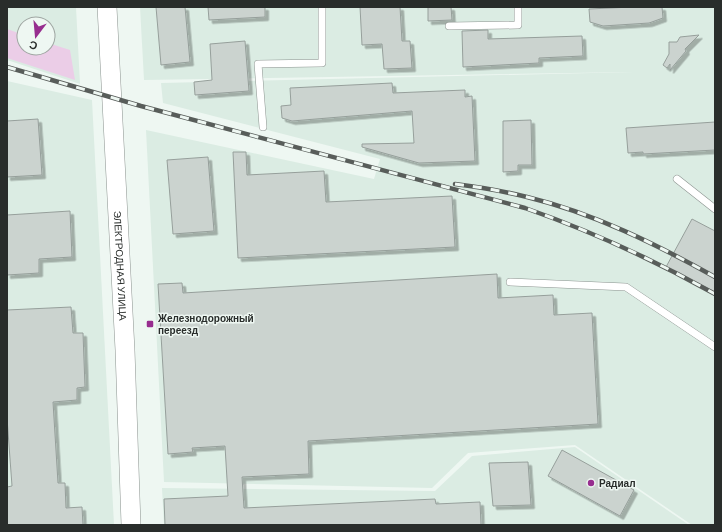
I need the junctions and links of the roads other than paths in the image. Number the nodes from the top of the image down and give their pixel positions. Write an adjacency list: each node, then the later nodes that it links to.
1 (107, 7): 10 (street, ЭЛЕКТРОДНАЯ УЛИЦА)
2 (322, 7): 5 (lane)
3 (518, 7): 4 (lane)
4 (449, 26)
5 (263, 127)
6 (676, 179): 7 (lane)
7 (715, 210)
8 (510, 282): 9 (lane)
9 (715, 347)
10 (132, 525)

